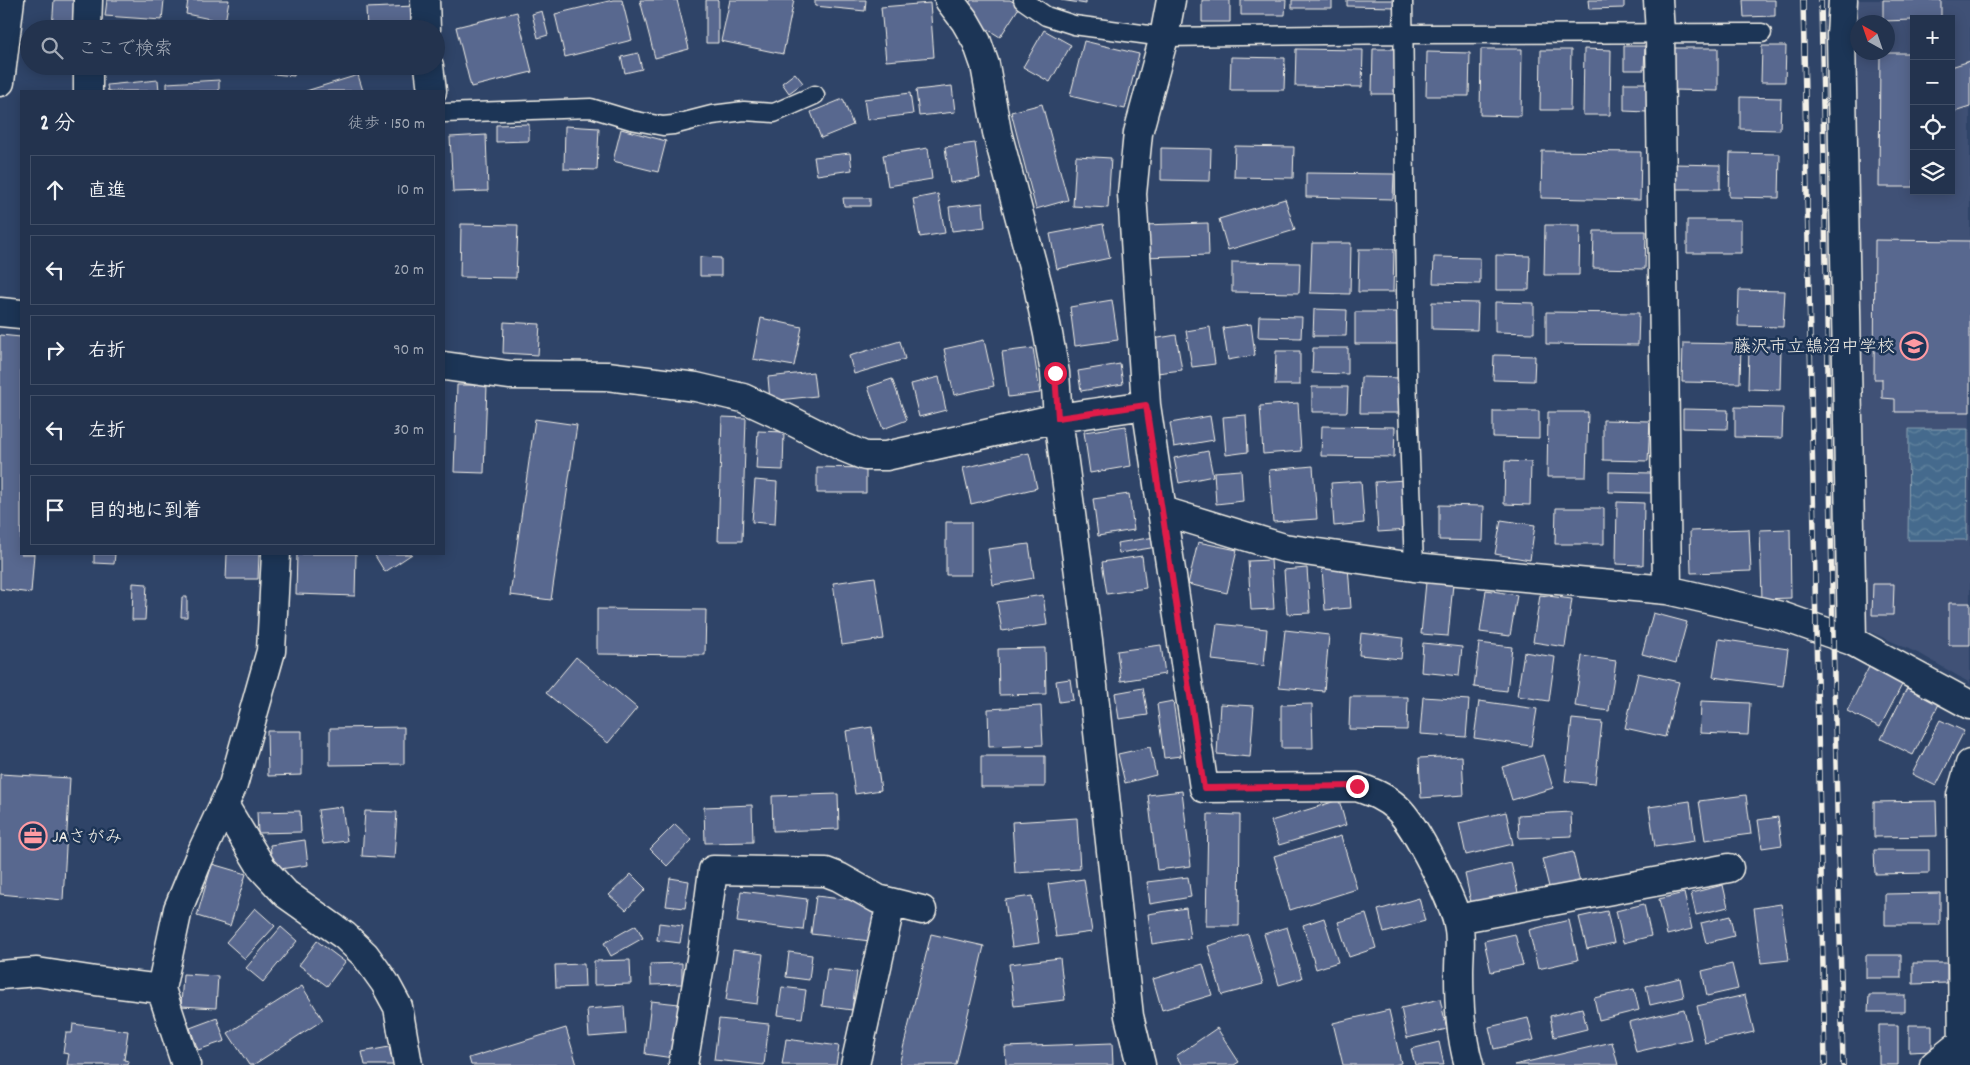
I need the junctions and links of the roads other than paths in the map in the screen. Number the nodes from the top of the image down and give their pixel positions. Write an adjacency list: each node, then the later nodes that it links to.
1 (10, 0): 18 (street)
2 (88, 0): 10 (street)
3 (425, 0): 11 (street)
4 (949, 0): 27 (street)
5 (1023, 0): 15 (lane)
6 (1170, 0): 15 (street)
7 (1403, 0): 14 (lane)
8 (1658, 0): 12 (street)
9 (1843, 0): 32 (street)
10 (87, 20)
11 (426, 20)
12 (1660, 33): 13 (lane); 14 (lane); 31 (street)
13 (1762, 33)
14 (1404, 34): 15 (lane); 30 (lane)
15 (1164, 37): 26 (street)
16 (88, 75): 19 (street)
17 (430, 75): 20 (street)
18 (0, 82)
19 (88, 90)
20 (432, 90)
21 (815, 95): 22 (lane)
22 (445, 113)
23 (0, 312): 24 (street)
24 (20, 314)
25 (445, 366): 27 (street)
26 (1146, 405): 27 (street); 28 (street)
27 (1058, 418): 47 (street)
28 (1163, 511): 30 (street); 39 (street)
29 (276, 555): 35 (street)
30 (1414, 566): 31 (street)
31 (1667, 590): 32 (street)
32 (1852, 641): 33 (street)
33 (1970, 705)
34 (1970, 764): 42 (street)
35 (224, 804): 41 (street); 44 (street)
36 (1730, 868): 39 (street)
37 (891, 902): 38 (street); 45 (street); 46 (street)
38 (922, 910)
39 (1456, 919): 48 (street)
40 (0, 975): 41 (street)
41 (161, 989): 43 (street)
42 (1965, 1047): 49 (street)
43 (186, 1065)
44 (408, 1065)
45 (683, 1065)
46 (855, 1065)
47 (1141, 1065)
48 (1468, 1065)
49 (1934, 1065)

